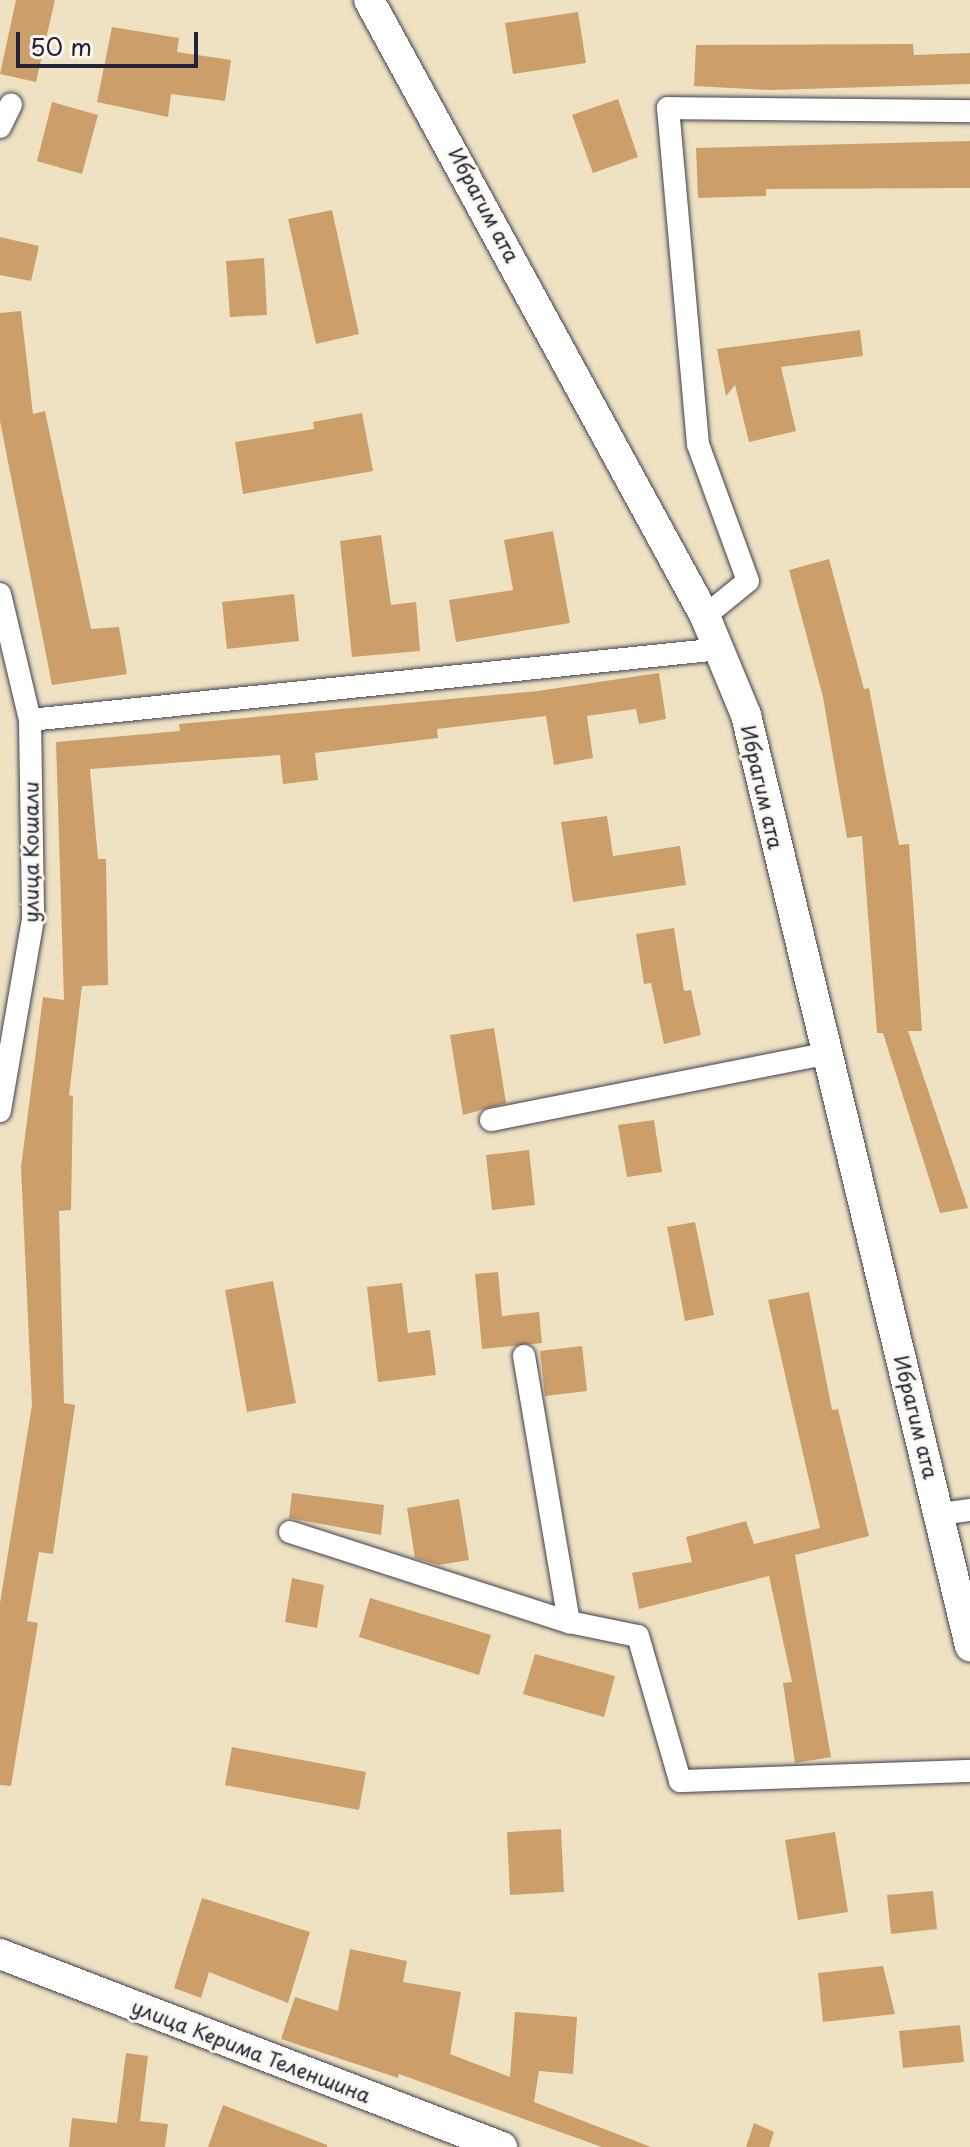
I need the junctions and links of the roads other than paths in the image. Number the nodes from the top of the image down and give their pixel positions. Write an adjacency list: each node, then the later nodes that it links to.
1 (369, 0): 6 (street, Ибрагим ата)
2 (11, 104): 4 (street)
3 (970, 111): 6 (street)
4 (0, 127)
5 (0, 594): 8 (street, улица Кошали)
6 (705, 616): 7 (street, Ибрагим ата)
7 (720, 649): 8 (street); 9 (street, Ибрагим ата)
8 (30, 720): 10 (street, улица Кошали)
9 (824, 1054): 11 (street); 13 (street, Ибрагим ата)
10 (0, 1111)
11 (491, 1120)
12 (524, 1356): 15 (street)
13 (955, 1512): 16 (street, Ибрагим ата)
14 (290, 1532): 15 (street)
15 (569, 1622): 17 (street)
16 (970, 1646)
17 (970, 1771)
18 (0, 1954): 19 (street, улица Керима Теленшина)
19 (502, 2147)

